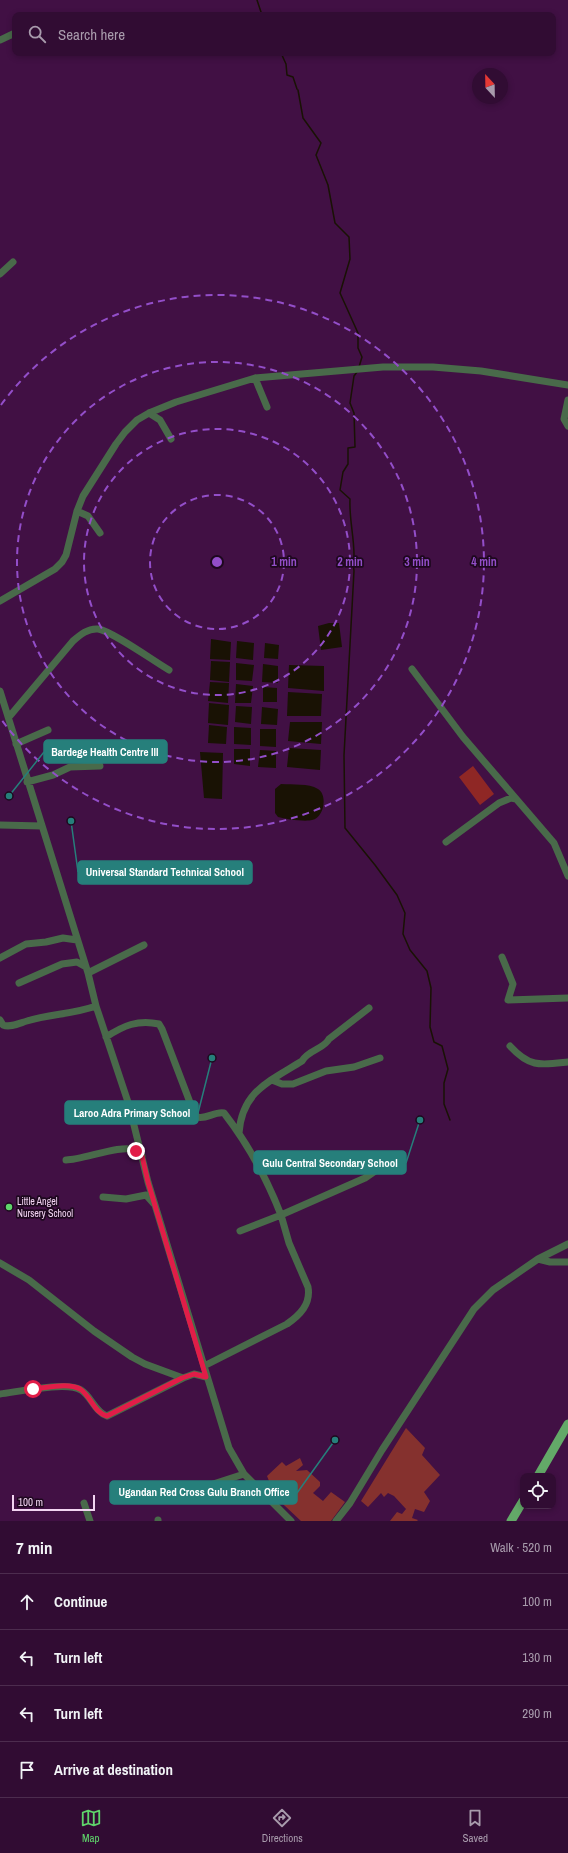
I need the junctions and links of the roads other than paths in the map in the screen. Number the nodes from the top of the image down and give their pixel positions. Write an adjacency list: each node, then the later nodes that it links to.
1 (12, 34): 2 (street)
2 (0, 40)
3 (13, 262): 4 (street)
4 (0, 274)
5 (255, 378): 6 (street); 8 (street); 9 (street)
6 (568, 385)
7 (568, 400): 10 (street)
8 (267, 407)
9 (149, 413): 11 (street); 12 (street)
10 (568, 426)
11 (171, 439)
12 (77, 511): 13 (street); 14 (street)
13 (100, 533)
14 (0, 601)
15 (412, 669): 23 (street)
16 (169, 670): 18 (street)
17 (0, 691): 18 (street)
18 (9, 717): 20 (street)
19 (48, 730): 20 (street)
20 (16, 744): 22 (street)
21 (100, 766): 22 (street)
22 (27, 782): 25 (street)
23 (516, 799): 26 (street); 27 (street)
24 (0, 825): 25 (street)
25 (42, 826): 28 (street)
26 (446, 842)
27 (568, 876)
28 (77, 940): 31 (street); 32 (street)
29 (144, 944): 32 (street)
30 (502, 957): 34 (street)
31 (0, 958)
32 (87, 970): 33 (street); 35 (street)
33 (19, 983)
34 (568, 998)
35 (96, 1006): 37 (street); 38 (street)
36 (369, 1008): 42 (street)
37 (0, 1020)
38 (106, 1037): 43 (street); 44 (street)
39 (510, 1046): 41 (street)
40 (380, 1058): 42 (street)
41 (568, 1062)
42 (272, 1080): 43 (street)
43 (239, 1133): 49 (street)
44 (142, 1156): 45 (street); 48 (street)
45 (66, 1160)
46 (380, 1162): 49 (street)
47 (103, 1197): 48 (street)
48 (156, 1205): 55 (street)
49 (281, 1215): 50 (street); 55 (street)
50 (240, 1231)
51 (568, 1244): 52 (street)
52 (538, 1259): 54 (street); 67 (street)
53 (0, 1262): 57 (street)
54 (568, 1262)
55 (204, 1366): 56 (street)
56 (206, 1377): 57 (street); 61 (street)
57 (182, 1378): 58 (street)
58 (0, 1394)
59 (568, 1424): 60 (main road)
60 (540, 1473)
61 (244, 1474): 62 (street); 66 (street)
62 (207, 1486)
63 (84, 1503): 65 (street)
64 (520, 1506): 68 (main road)
65 (90, 1521)
66 (291, 1521)
67 (336, 1521)
68 (512, 1521)

